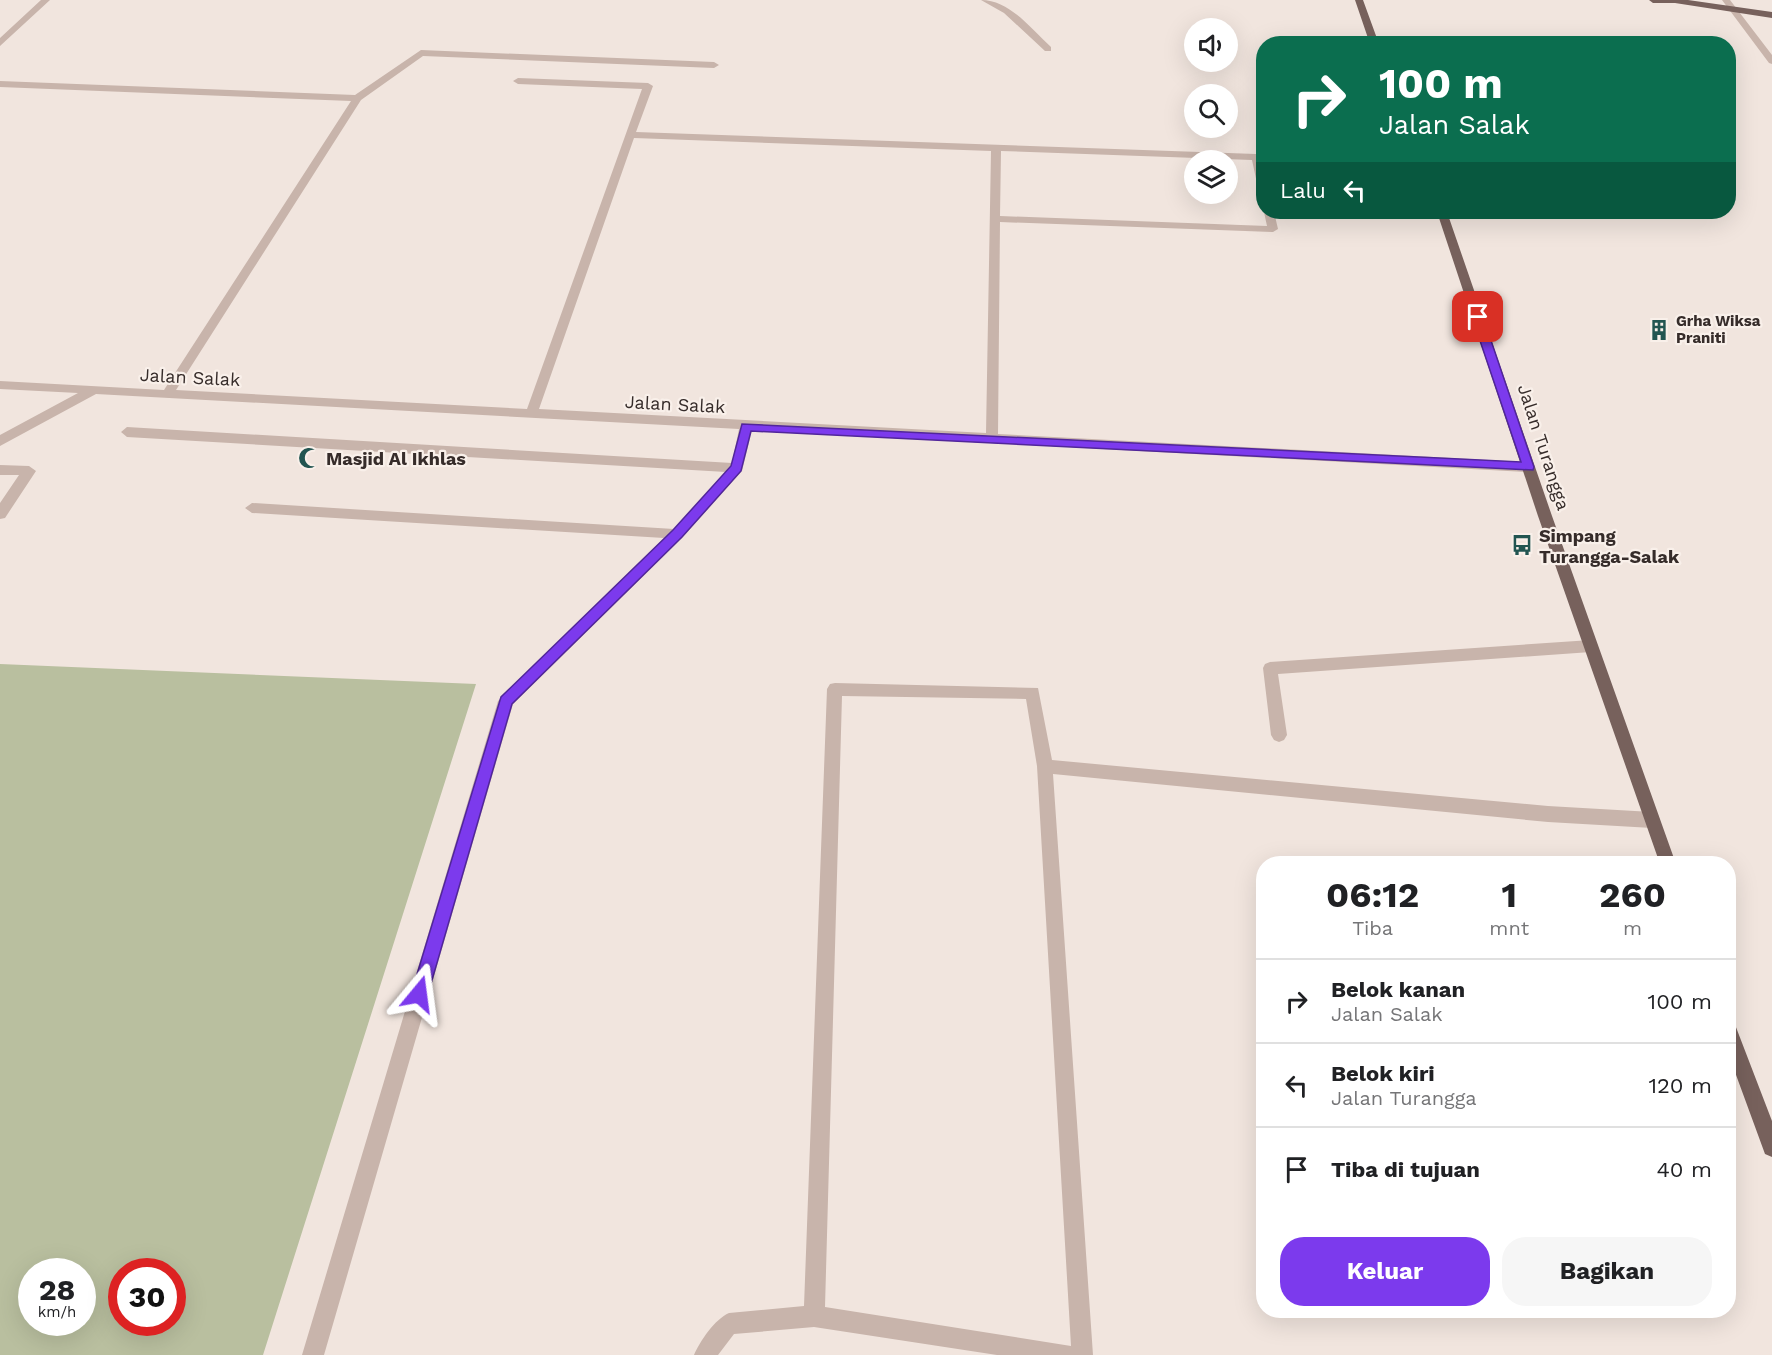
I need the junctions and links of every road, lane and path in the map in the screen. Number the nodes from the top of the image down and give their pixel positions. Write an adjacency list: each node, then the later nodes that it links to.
1 (46, 0): 10 (street)
2 (985, 0): 11 (street)
3 (1359, 0): 9 (main road)
4 (1653, 0): 5 (main road)
5 (1672, 0): 7 (main road)
6 (1726, 0): 7 (street)
7 (1734, 9): 8 (main road); 12 (street)
8 (1772, 15)
9 (1372, 36)
10 (0, 43)
11 (1048, 49)
12 (1772, 61)
13 (714, 65): 16 (street)
14 (518, 81): 17 (street)
15 (0, 84): 16 (street)
16 (357, 98): 25 (street)
17 (632, 135): 18 (street); 26 (street)
18 (996, 148): 19 (street); 20 (street)
19 (1256, 156)
20 (995, 219): 21 (street); 29 (street)
21 (1271, 219)
22 (1444, 219): 31 (main road, Jalan Turangga)
23 (0, 385): 24 (street, Jalan Salak)
24 (94, 390): 25 (street, Jalan Salak); 30 (street)
25 (168, 393): 26 (street, Jalan Salak)
26 (531, 414): 27 (street, Jalan Salak)
27 (746, 427): 29 (street, Jalan Salak); 32 (street)
28 (127, 432): 32 (street)
29 (992, 440): 31 (street, Jalan Salak)
30 (0, 441)
31 (1528, 467): 37 (main road, Jalan Turangga)
32 (736, 468): 36 (street)
33 (0, 470): 35 (street)
34 (252, 508): 36 (street)
35 (0, 514)
36 (677, 534): 45 (street)
37 (1591, 646): 38 (street); 40 (main road, Jalan Turangga)
38 (1279, 735)
39 (1045, 766): 40 (street); 44 (street); 48 (street)
40 (1652, 820): 41 (main road, Jalan Turangga)
41 (1665, 856)
42 (1736, 1050): 43 (main road)
43 (1772, 1147)
44 (814, 1316): 46 (street); 47 (street)
45 (313, 1355)
46 (705, 1355)
47 (1066, 1355)
48 (1082, 1355)

